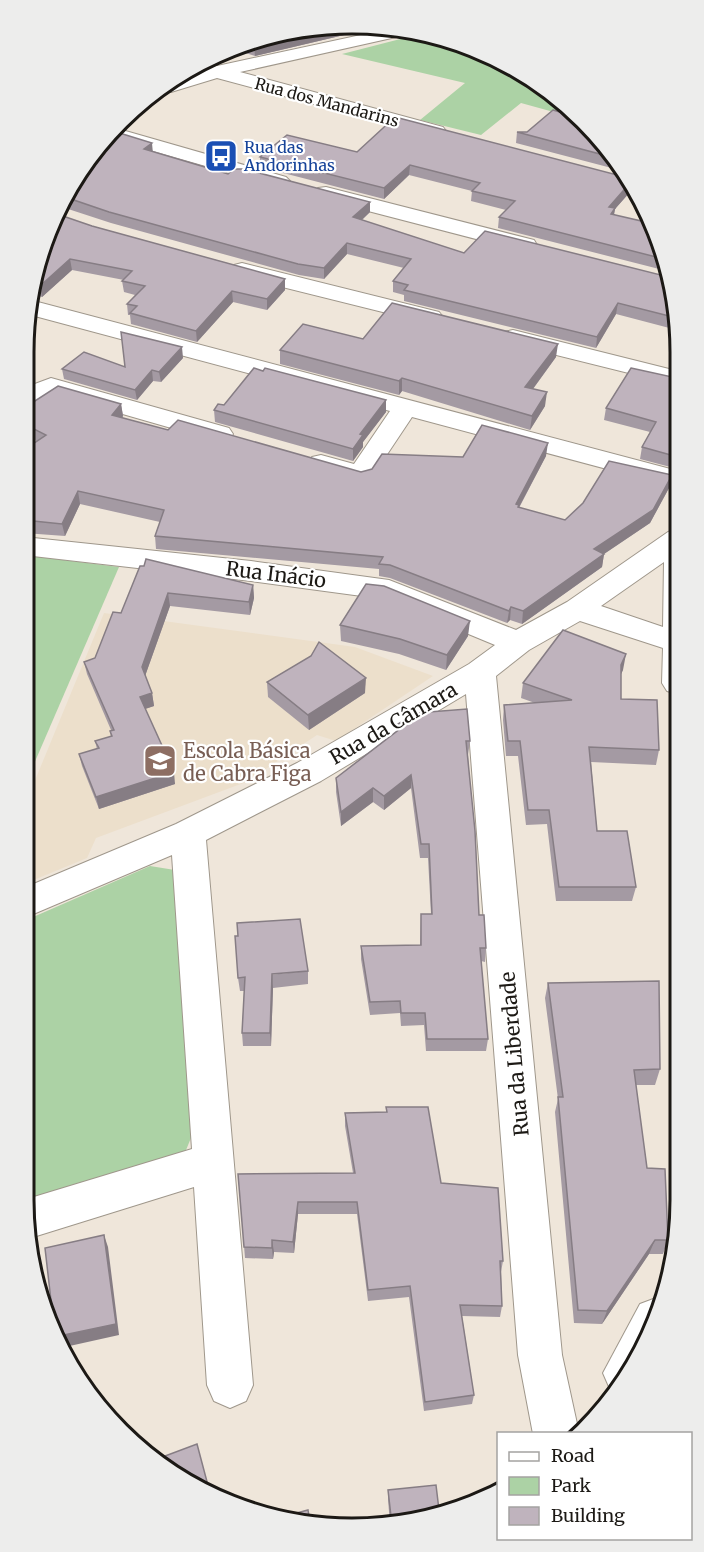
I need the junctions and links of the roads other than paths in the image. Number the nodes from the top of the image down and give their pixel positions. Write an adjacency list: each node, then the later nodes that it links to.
1 (382, 36): 2 (street)
2 (207, 70): 4 (street, Rua dos Mandarins)
3 (120, 135): 5 (street)
4 (457, 136)
5 (545, 250)
6 (217, 262): 8 (street)
7 (37, 309): 12 (street)
8 (458, 324)
9 (493, 332): 10 (street)
10 (670, 376)
11 (34, 393): 13 (street)
12 (406, 407): 14 (street); 15 (street)
13 (246, 441)
14 (303, 457)
15 (670, 478)
16 (670, 544): 18 (street, Rua da Câmara)
17 (34, 547): 20 (street, Rua Inácio)
18 (577, 609): 19 (street); 20 (street, Rua da Câmara)
19 (670, 640)
20 (518, 643): 21 (street, Rua da Câmara)
21 (480, 672): 22 (street, Rua da Câmara); 27 (street, Rua da Liberdade)
22 (188, 833): 23 (street, Rua da Câmara); 24 (street)
23 (34, 900)
24 (213, 1162): 25 (street); 26 (street)
25 (35, 1217)
26 (230, 1385)
27 (556, 1432)

